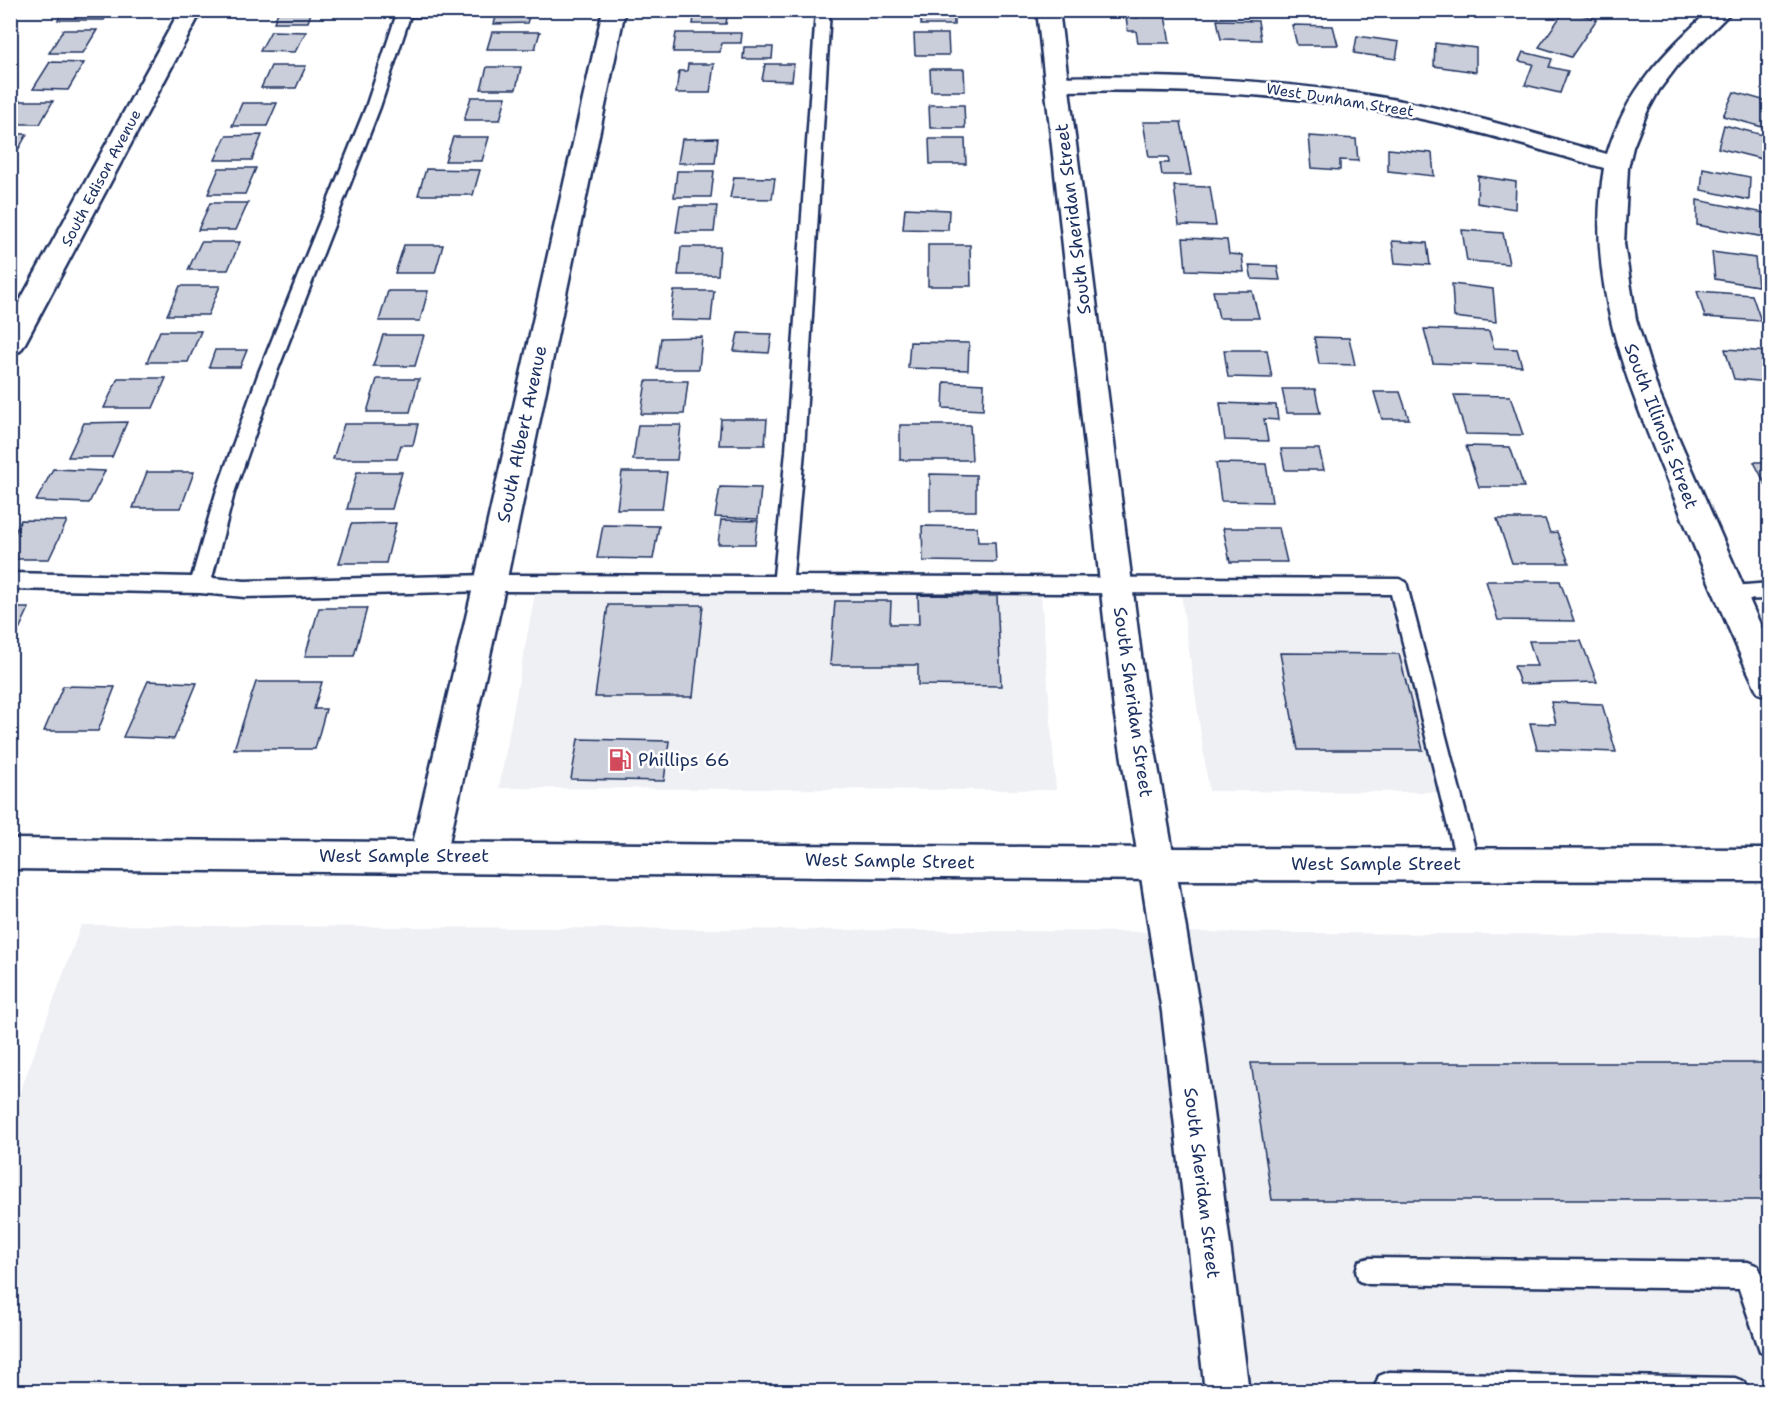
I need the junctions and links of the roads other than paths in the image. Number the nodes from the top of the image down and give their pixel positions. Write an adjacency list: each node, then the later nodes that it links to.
1 (190, 10): 9 (street, South Edison Avenue)
2 (405, 10): 14 (lane)
3 (614, 10): 11 (street, South Albert Avenue)
4 (823, 10): 12 (lane)
5 (1048, 10): 7 (street, South Sheridan Street)
6 (1724, 10): 8 (street, South Illinois Street)
7 (1056, 84): 8 (street, West Dunham Street); 13 (street, South Sheridan Street)
8 (1617, 164): 16 (street, South Illinois Street)
9 (10, 345)
10 (10, 581): 14 (lane)
11 (490, 583): 12 (lane); 14 (lane); 19 (street, South Albert Avenue)
12 (783, 583): 13 (lane)
13 (1116, 584): 20 (street, South Sheridan Street); 21 (lane)
14 (200, 585)
15 (1770, 591): 16 (lane)
16 (1728, 592): 17 (street, South Illinois Street)
17 (1770, 684)
18 (10, 854): 19 (street, West Sample Street)
19 (428, 856): 20 (street, West Sample Street)
20 (1157, 864): 21 (street, West Sample Street); 26 (street, South Sheridan Street)
21 (1468, 864): 22 (street, West Sample Street)
22 (1770, 865)
23 (1369, 1271): 24 (lane)
24 (1770, 1341)
25 (1389, 1386): 27 (lane)
26 (1227, 1392)
27 (1735, 1392)

